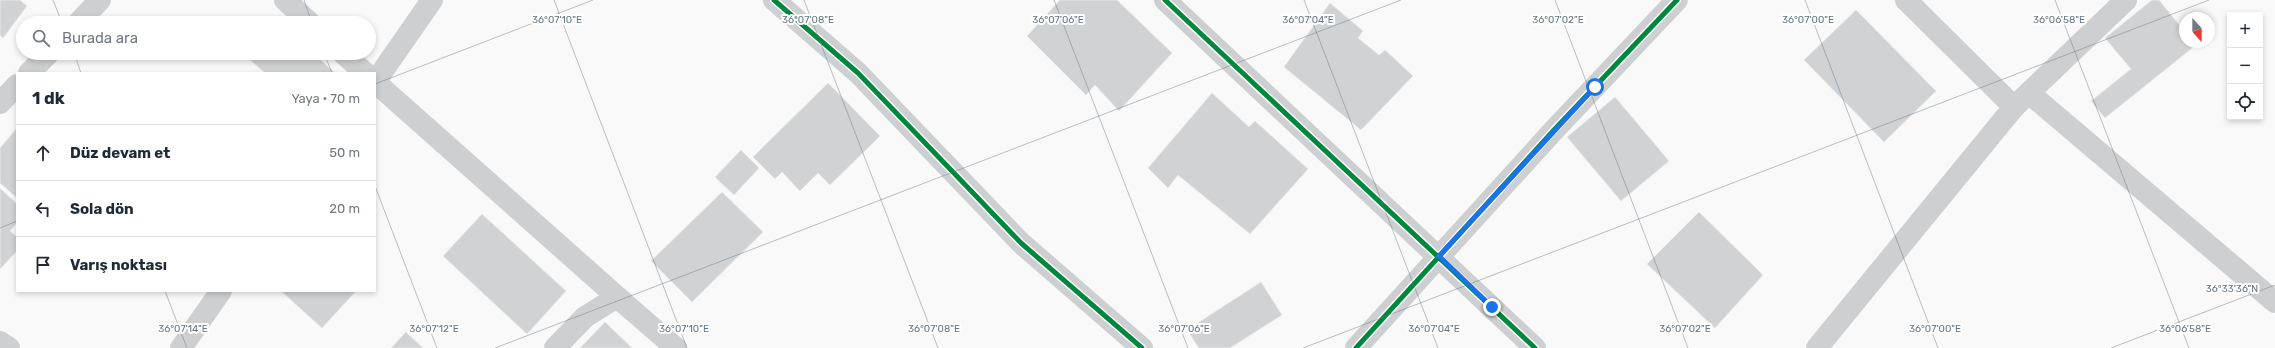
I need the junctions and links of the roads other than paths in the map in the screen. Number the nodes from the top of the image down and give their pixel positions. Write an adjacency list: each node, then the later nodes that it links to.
1 (100, 0): 9 (street)
2 (284, 0): 10 (street)
3 (432, 0): 15 (street)
4 (774, 0): 29 (street)
5 (1165, 0): 20 (street)
6 (1677, 0): 20 (street)
7 (1906, 0): 18 (street)
8 (2126, 0): 18 (street)
9 (85, 16)
10 (302, 16)
11 (42, 60): 13 (street)
12 (351, 60): 14 (street)
13 (30, 72)
14 (364, 72)
15 (376, 81)
16 (376, 83): 23 (street)
17 (16, 86): 19 (street)
18 (2021, 100): 22 (street); 32 (street)
19 (0, 103)
20 (1439, 256): 30 (street); 31 (street)
21 (220, 292): 26 (street)
22 (2275, 302)
23 (624, 303): 27 (street); 28 (street)
24 (0, 342): 25 (street)
25 (9, 348)
26 (181, 348)
27 (555, 348)
28 (676, 348)
29 (1142, 348)
30 (1356, 348)
31 (1535, 348)
32 (1817, 348)

